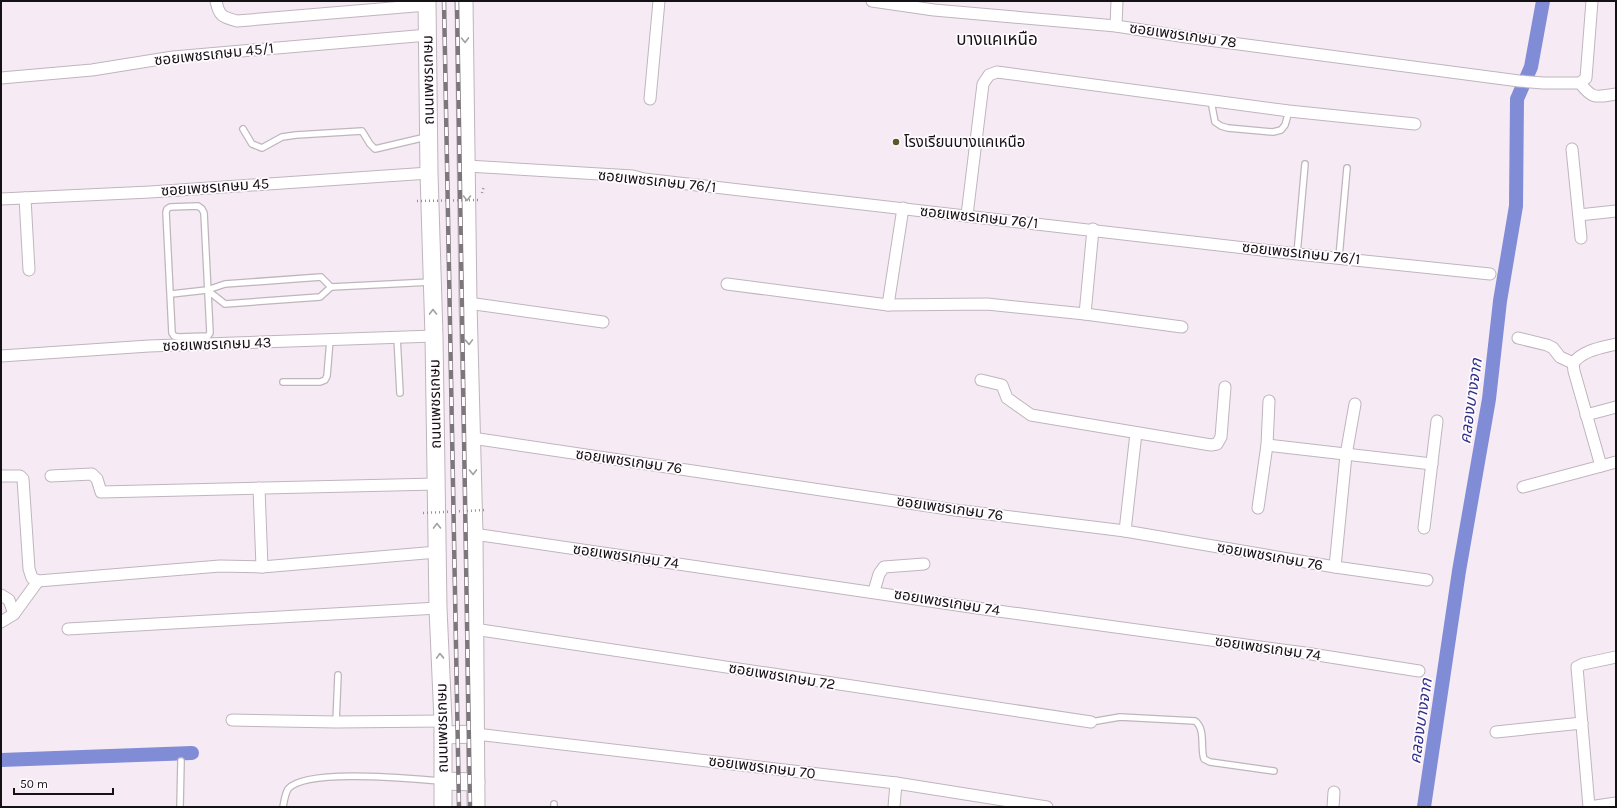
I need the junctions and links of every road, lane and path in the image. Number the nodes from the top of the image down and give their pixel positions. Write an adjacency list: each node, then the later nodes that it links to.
1 (216, 1): 7 (street)
2 (464, 1): 21 (main road, one-way to 21)
3 (659, 1): 13 (street)
4 (872, 1): 8 (street, ซอยเพชรเกษม 78)
5 (1117, 1): 8 (street)
6 (1592, 1): 11 (street)
7 (427, 3): 9 (main road, ถนนเพชรเกษม)
8 (1116, 26): 11 (street, ซอยเพชรเกษม 78)
9 (428, 35): 10 (street, ซอยเพชรเกษม 45/1); 18 (main road, ถนนเพชรเกษม)
10 (1, 78)
11 (1580, 83): 12 (street)
12 (1616, 94)
13 (650, 99)
14 (1211, 101): 15 (street); 15 (lane); 30 (street)
15 (1289, 111): 16 (street)
16 (1415, 124)
17 (243, 130): 18 (lane)
18 (428, 136): 23 (main road, ถนนเพชรเกษม)
19 (1572, 149): 31 (street)
20 (1305, 164): 34 (lane)
21 (467, 166): 28 (street, ซอยเพชรเกษม 76/1); 43 (main road, one-way to 43)
22 (1347, 168): 35 (lane)
23 (429, 173): 24 (street, ซอยเพชรเกษม 45); 38 (main road, ถนนเพชรเกษม)
24 (25, 198): 25 (street, ซอยเพชรเกษม 45); 36 (street)
25 (1, 199)
26 (481, 200): 27 (path, bridge)
27 (418, 201)
28 (903, 208): 30 (street, ซอยเพชรเกษม 76/1); 44 (street)
29 (1616, 211): 31 (street)
30 (967, 215): 32 (street, ซอยเพชรเกษม 76/1)
31 (1579, 215): 33 (street)
32 (1093, 230): 34 (street, ซอยเพชรเกษม 76/1); 45 (street)
33 (1581, 238)
34 (1297, 254): 35 (street, ซอยเพชรเกษม 76/1)
35 (1339, 257): 37 (street, ซอยเพชรเกษม 76/1)
36 (29, 270)
37 (1490, 274)
38 (432, 282): 40 (lane); 48 (main road, ถนนเพชรเกษม, one-way to 38)
39 (727, 284): 44 (street)
40 (331, 287): 41 (lane); 41 (lane)
41 (208, 290): 42 (lane); 42 (lane); 42 (lane)
42 (171, 294)
43 (468, 304): 46 (street); 65 (main road, one-way to 65)
44 (888, 305): 45 (street)
45 (1085, 314): 47 (street)
46 (603, 322)
47 (1182, 326)
48 (434, 336): 49 (street, ซอยเพชรเกษม 43); 73 (main road, ถนนเพชรเกษม)
49 (397, 337): 51 (street, ซอยเพชรเกษม 43); 58 (lane)
50 (1518, 338): 54 (street)
51 (330, 340): 53 (street, ซอยเพชรเกษม 43); 56 (lane)
52 (1616, 344): 54 (street)
53 (1, 356)
54 (1573, 363): 62 (street)
55 (981, 380): 64 (street)
56 (283, 382)
57 (1225, 387): 64 (street)
58 (400, 393)
59 (1269, 401): 66 (street)
60 (1355, 404): 67 (street)
61 (1616, 407): 62 (street)
62 (1586, 415): 70 (street)
63 (1437, 421): 69 (street)
64 (1136, 433): 80 (street)
65 (472, 438): 80 (street, ซอยเพชรเกษม 76); 81 (main road, one-way to 81)
66 (1266, 445): 67 (street); 76 (street)
67 (1346, 455): 69 (street); 85 (street)
68 (1616, 462): 70 (street)
69 (1432, 464): 79 (street)
70 (1600, 466): 74 (street)
71 (1, 476): 87 (street)
72 (51, 476): 75 (street)
73 (436, 484): 75 (street); 82 (main road, ถนนเพชรเกษม, one-way to 73)
74 (1523, 487)
75 (259, 488): 84 (street)
76 (1258, 508)
77 (486, 510): 78 (path, bridge)
78 (423, 513)
79 (1424, 528)
80 (1125, 532): 85 (street, ซอยเพชรเกษม 76)
81 (474, 534): 88 (street, ซอยเพชรเกษม 74); 94 (main road)
82 (437, 552): 84 (street); 90 (main road, ถนนเพชรเกษม)
83 (924, 564): 88 (street)
84 (262, 567): 87 (street)
85 (1335, 567): 86 (street, ซอยเพชรเกษม 76)
86 (1427, 580)
87 (38, 581): 91 (street)
88 (874, 591): 96 (street, ซอยเพชรเกษม 74)
89 (1, 595): 91 (street)
90 (438, 608): 93 (street); 102 (main road, ถนนเพชรเกษม, one-way to 90)
91 (14, 614): 92 (street)
92 (1, 622)
93 (68, 629)
94 (474, 629): 100 (street, ซอยเพชรเกษม 72); 104 (main road)
95 (1616, 657): 101 (street)
96 (1419, 671)
97 (338, 675): 99 (lane)
98 (232, 720): 99 (street)
99 (336, 722): 102 (street)
100 (1091, 722): 106 (lane)
101 (1582, 723): 103 (street); 120 (street)
102 (443, 728): 104 (main road); 107 (main road, ถนนเพชรเกษม)
103 (1496, 732)
104 (476, 734): 108 (main road); 109 (street, ซอยเพชรเกษม 70)
105 (181, 761): 113 (lane)
106 (1274, 771)
107 (443, 781): 108 (main road); 114 (lane); 115 (main road, ถนนเพชรเกษม)
108 (476, 782): 116 (main road)
109 (896, 783): 111 (street, ซอยเพชรเกษม 70); 117 (street)
110 (1334, 792): 119 (street)
111 (984, 802): 118 (street, ซอยเพชรเกษม 70)
112 (1616, 803): 120 (street)
113 (180, 807)
114 (283, 807)
115 (443, 807)
116 (476, 807)
117 (894, 807)
118 (1047, 807)
119 (1333, 807)
120 (1589, 807)

